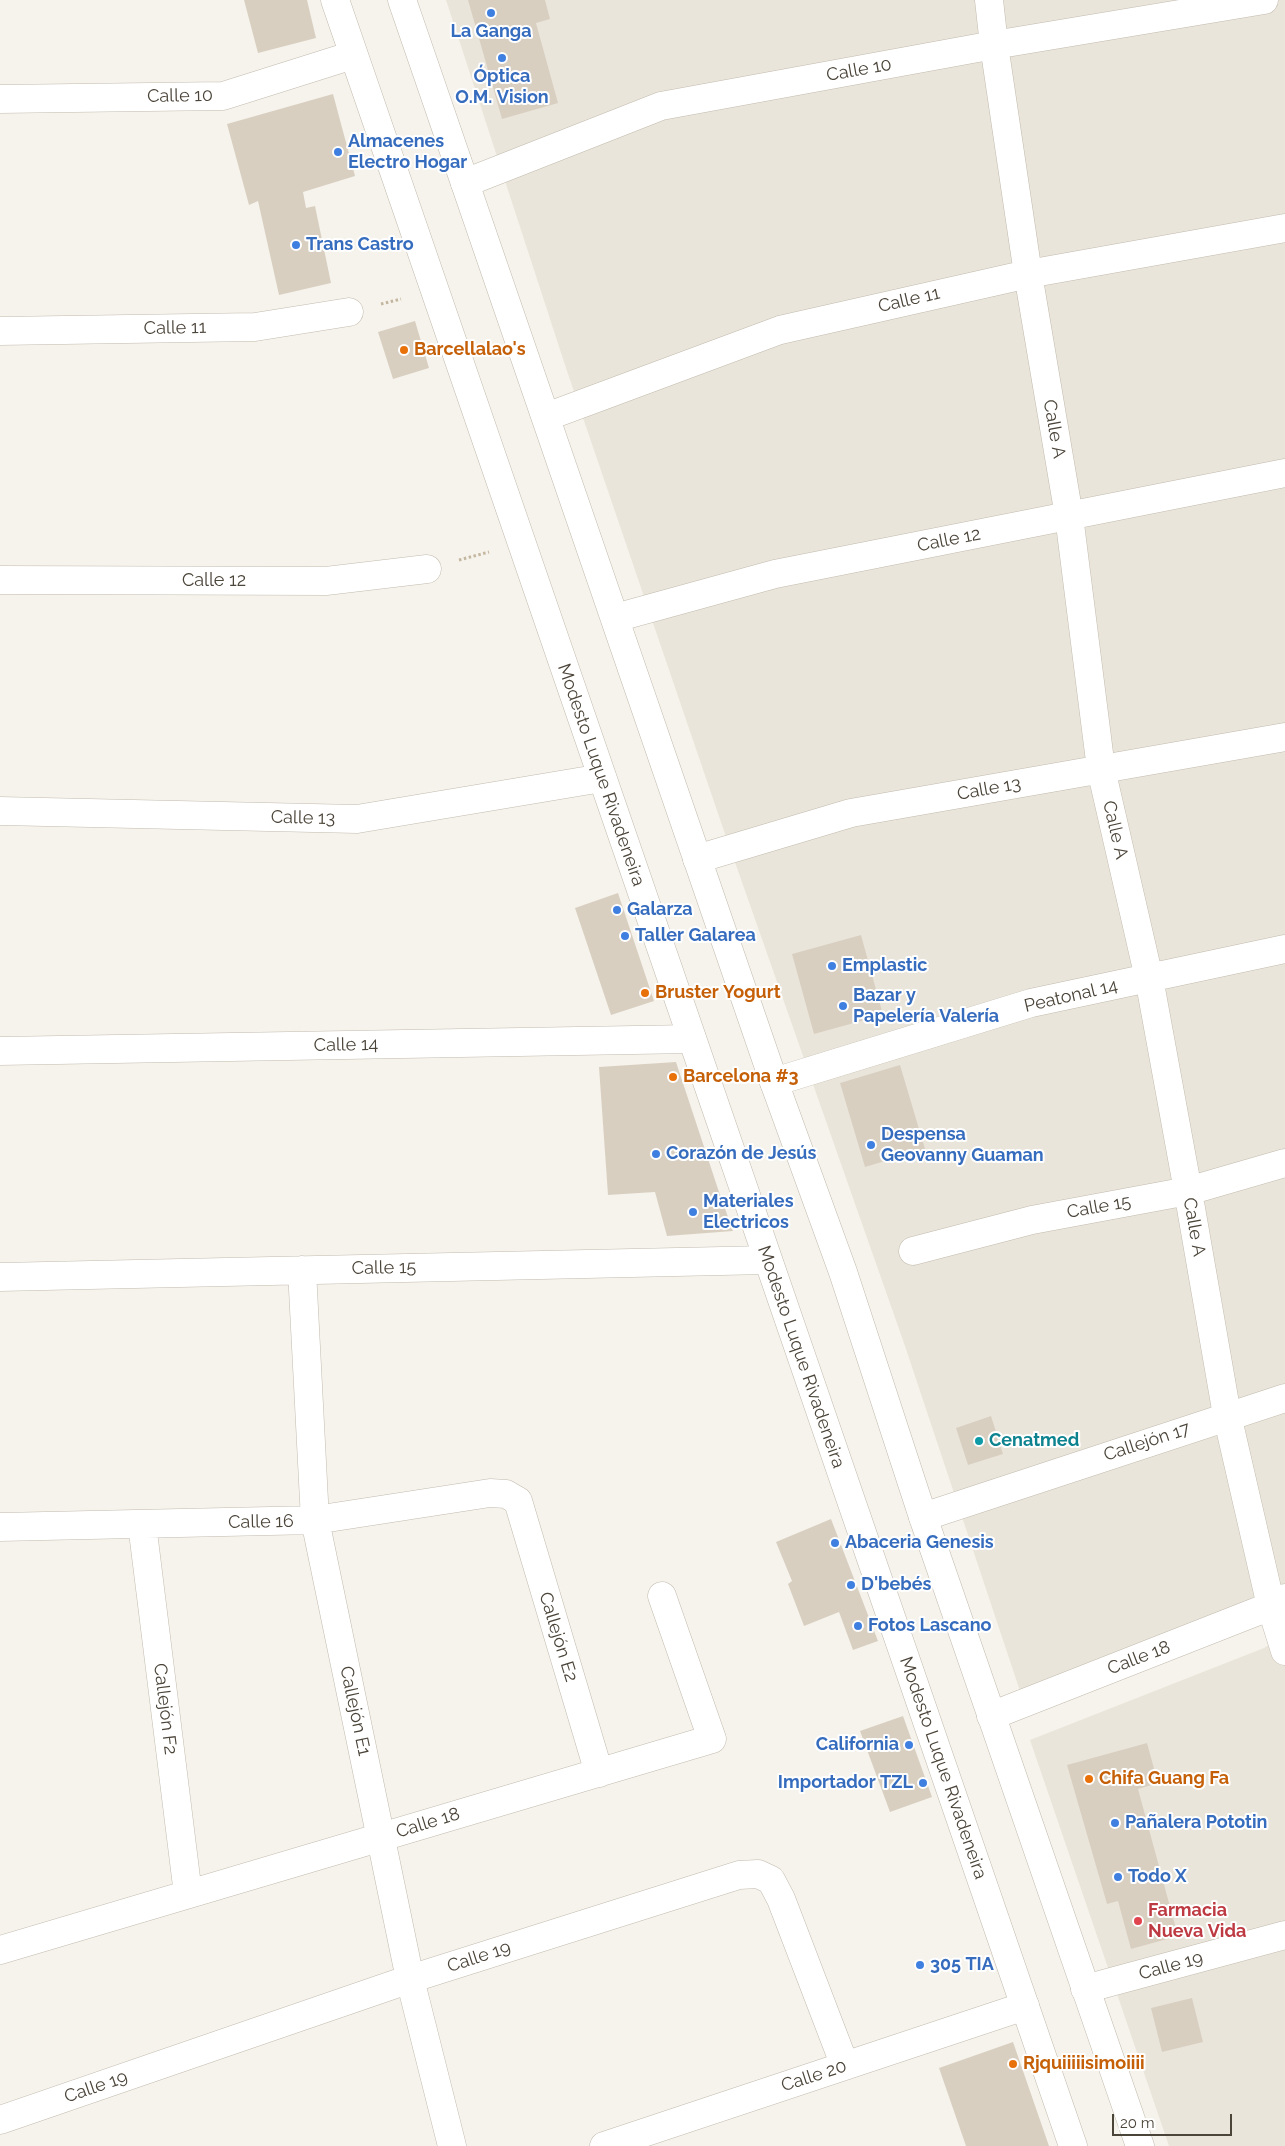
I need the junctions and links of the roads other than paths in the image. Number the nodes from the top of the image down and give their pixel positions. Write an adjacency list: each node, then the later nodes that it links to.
1 (335, 0): 6 (street, Modesto Luque Rivadeneira)
2 (402, 0): 8 (street)
3 (989, 0): 5 (street, Calle A)
4 (1264, 0): 5 (street, Calle 10)
5 (994, 46): 8 (street, Calle 10); 10 (street, Calle A)
6 (353, 55): 7 (street, Calle 10); 21 (street, Modesto Luque Rivadeneira)
7 (0, 99)
8 (465, 183): 13 (street)
9 (1285, 228): 10 (street, Calle 11)
10 (1028, 274): 13 (street, Calle 11); 15 (street, Calle A)
11 (349, 312): 12 (street, Calle 11)
12 (0, 331)
13 (546, 417): 18 (street)
14 (1285, 474): 15 (street, Calle 12)
15 (1069, 516): 18 (street, Calle 12); 20 (street, Calle A)
16 (427, 569): 17 (street, Calle 12)
17 (0, 580)
18 (615, 618): 23 (street)
19 (1285, 737): 20 (street, Calle 13)
20 (1101, 769): 23 (street, Calle 13); 25 (street, Calle A)
21 (602, 778): 22 (street, Calle 13); 26 (street, Modesto Luque Rivadeneira)
22 (0, 811)
23 (697, 859): 28 (street)
24 (1285, 949): 25 (street, Peatonal 14)
25 (1149, 978): 28 (street, Peatonal 14); 30 (street, Calle A)
26 (692, 1039): 27 (street, Calle 14); 32 (street, Modesto Luque Rivadeneira)
27 (0, 1051)
28 (774, 1082): 38 (street)
29 (1285, 1163): 30 (street, Calle 15)
30 (1188, 1191): 31 (street, Calle 15); 36 (street, Calle A)
31 (913, 1250)
32 (767, 1260): 33 (street, Calle 15); 53 (street, Modesto Luque Rivadeneira)
33 (302, 1270): 34 (street, Calle 15); 39 (street, Callejón E1)
34 (0, 1277)
35 (1285, 1398): 36 (street, Callejón 17)
36 (1227, 1415): 38 (street, Callejón 17); 43 (street, Calle A)
37 (518, 1501): 39 (street, Calle 16); 46 (street, Callejón E2)
38 (923, 1516): 45 (street)
39 (315, 1520): 40 (street, Calle 16); 47 (street, Callejón E1)
40 (142, 1524): 41 (street, Calle 16); 48 (street, Callejón F2)
41 (0, 1527)
42 (662, 1596): 46 (street, Calle 18)
43 (1278, 1602): 44 (street, Calle A); 45 (street, Calle 18)
44 (1285, 1651)
45 (991, 1716): 52 (street)
46 (599, 1773): 47 (street, Calle 18)
47 (381, 1838): 48 (street, Calle 18); 51 (street, Callejón E1)
48 (188, 1894): 50 (street, Calle 18)
49 (1285, 1935): 52 (street, Calle 19)
50 (0, 1950)
51 (410, 1979): 54 (street, Calle 19); 55 (street, Calle 19); 56 (street, Callejón E1)
52 (1085, 1988): 59 (street)
53 (1025, 2006): 54 (street, Calle 20); 58 (street, Modesto Luque Rivadeneira)
54 (845, 2066): 57 (street, Calle 20)
55 (0, 2120)
56 (452, 2146)
57 (604, 2146)
58 (1073, 2146)
59 (1140, 2146)

